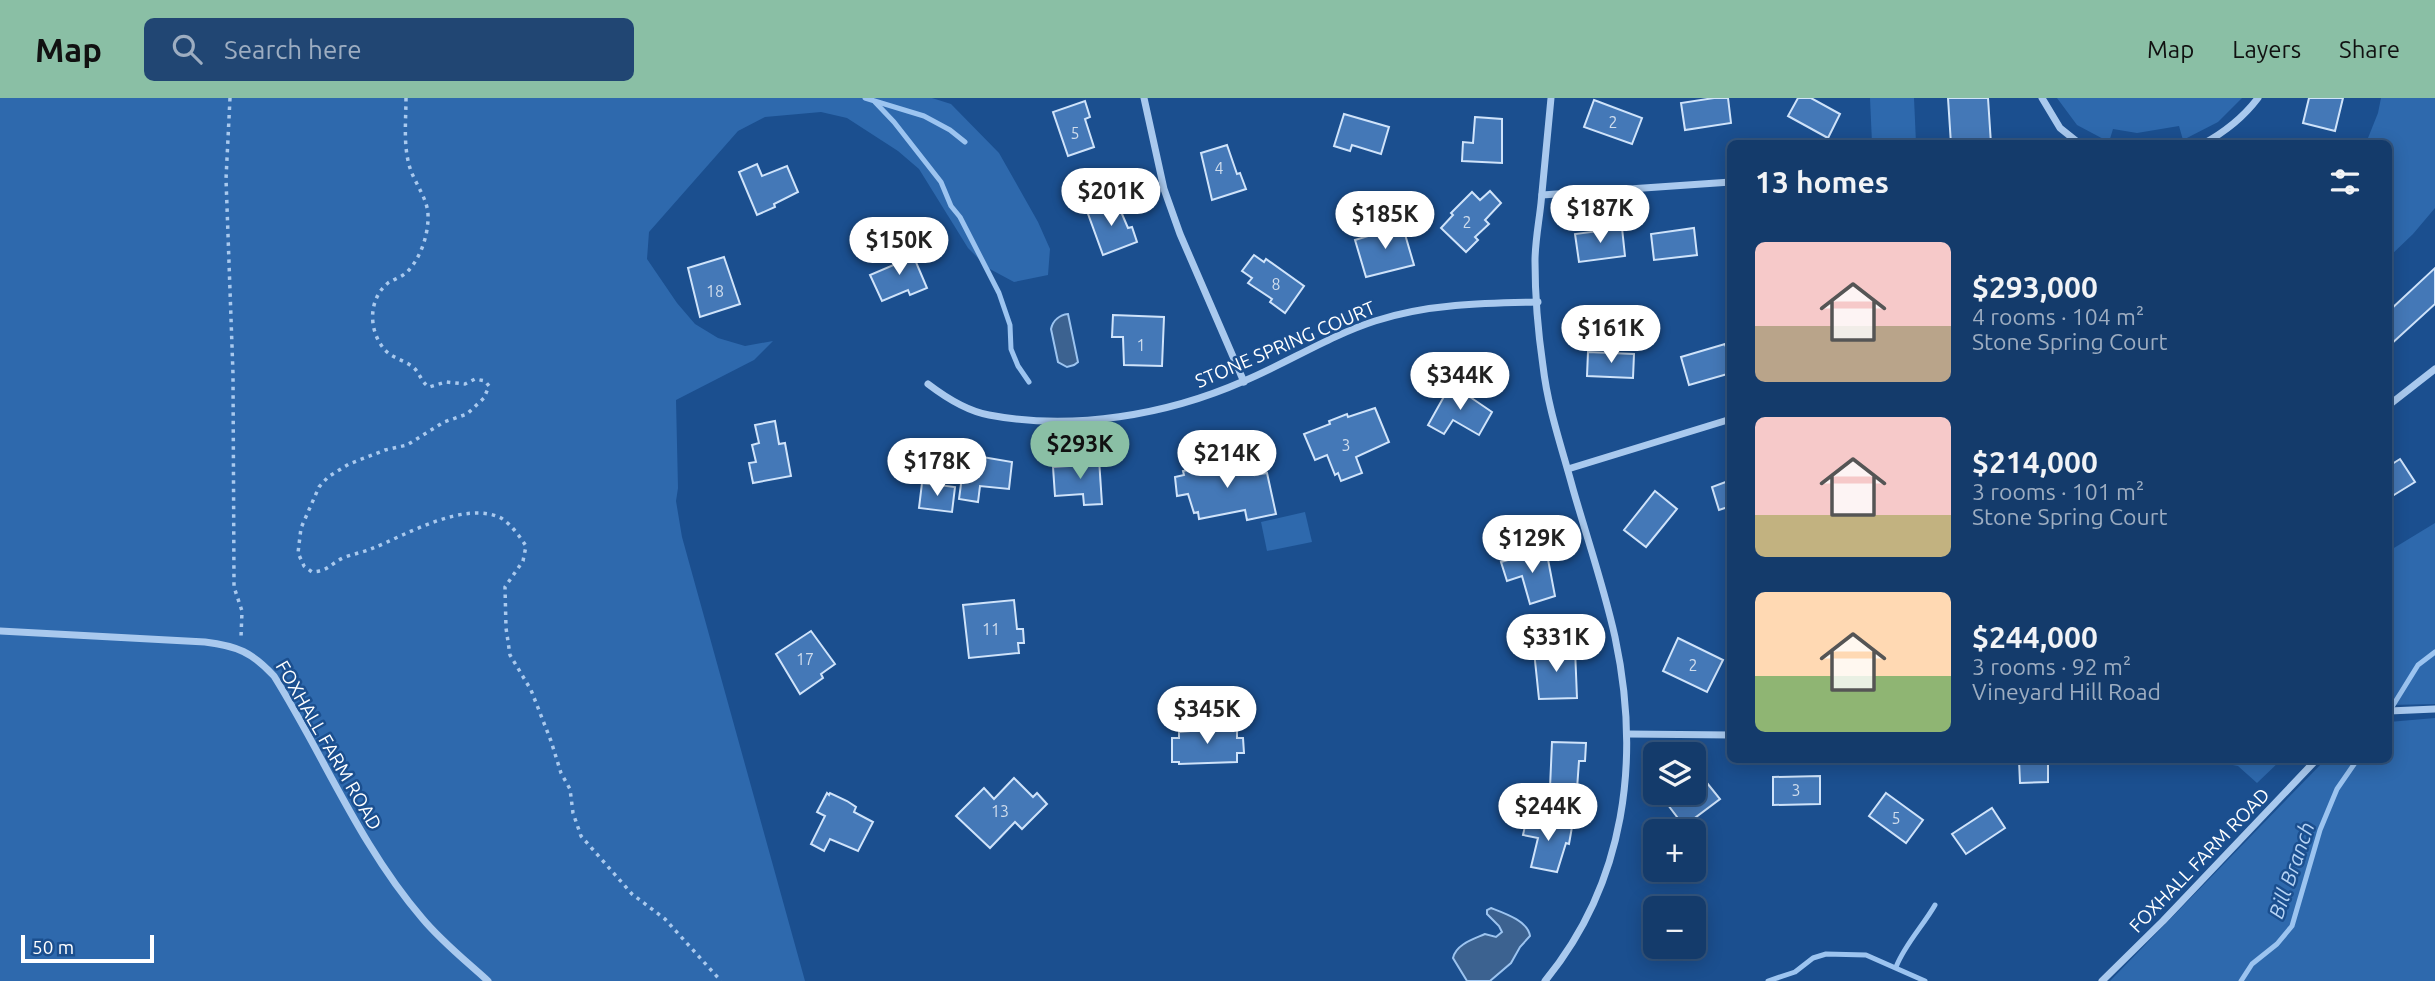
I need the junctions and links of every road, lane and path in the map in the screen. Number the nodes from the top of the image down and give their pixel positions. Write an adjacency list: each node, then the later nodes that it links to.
1 (230, 98): 19 (path)
2 (406, 98): 26 (path)
3 (1144, 98): 13 (street)
4 (1551, 98): 10 (street)
5 (2042, 98): 7 (street)
6 (2258, 98): 8 (street)
7 (2075, 140)
8 (2210, 140)
9 (1727, 182): 10 (street)
10 (1542, 195): 11 (street)
11 (1538, 302): 13 (street, STONE SPRING COURT); 17 (street)
12 (2435, 369): 15 (street)
13 (1244, 382): 14 (street, STONE SPRING COURT)
14 (928, 384)
15 (2392, 403)
16 (1727, 420): 17 (street)
17 (1568, 470): 22 (street)
18 (0, 631): 19 (street, FOXHALL FARM ROAD)
19 (241, 650): 25 (street, FOXHALL FARM ROAD)
20 (2435, 709): 21 (street)
21 (2392, 711)
22 (1627, 734): 23 (street); 27 (street)
23 (1727, 735)
24 (2313, 763): 28 (street, FOXHALL FARM ROAD)
25 (488, 981)
26 (721, 981)
27 (1545, 981)
28 (2102, 981)

